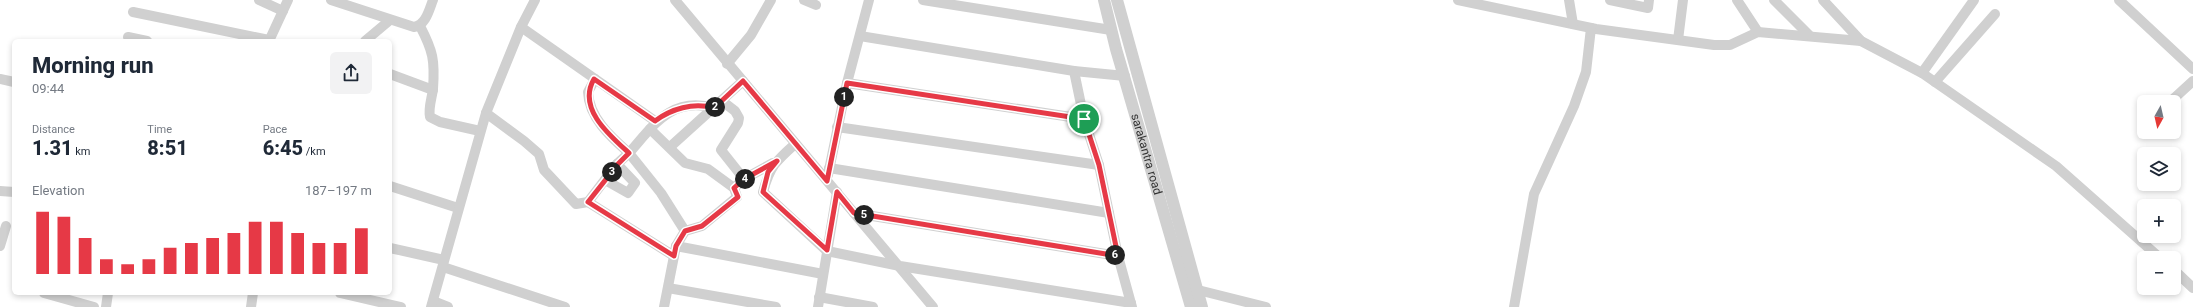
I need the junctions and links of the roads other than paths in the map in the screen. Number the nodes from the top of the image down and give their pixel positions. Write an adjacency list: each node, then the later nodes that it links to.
1 (259, 0): 24 (street)
2 (288, 0): 24 (street)
3 (331, 0): 27 (street)
4 (433, 0): 29 (street)
5 (535, 0): 30 (street)
6 (675, 0): 43 (street)
7 (770, 0): 43 (street)
8 (804, 0): 23 (street)
9 (869, 0): 35 (street)
10 (923, 0): 32 (street)
11 (1104, 0): 32 (street, sarakantra road)
12 (1117, 0): 98 (street, sarakantra road)
13 (1458, 0): 28 (street)
14 (1569, 0): 28 (street)
15 (1610, 0): 16 (street)
16 (1649, 0)
17 (1683, 0): 41 (street)
18 (1737, 0): 33 (street)
19 (1774, 0): 34 (street)
20 (1823, 0): 42 (street)
21 (1974, 0): 46 (street)
22 (2119, 0): 44 (street)
23 (816, 5)
24 (283, 11): 39 (street)
25 (133, 12): 38 (street)
26 (1995, 14): 54 (street)
27 (390, 20): 29 (street); 40 (street)
28 (1573, 24): 31 (street)
29 (420, 26): 56 (street)
30 (522, 27): 50 (street); 60 (street)
31 (1591, 28): 41 (street); 119 (street)
32 (1112, 30): 48 (street, sarakantra road)
33 (1758, 32): 34 (street); 41 (street)
34 (1808, 35): 42 (street)
35 (860, 36): 45 (street); 55 (street)
36 (128, 37): 37 (street)
37 (137, 39)
38 (264, 39)
39 (269, 39)
40 (367, 39)
41 (1678, 40)
42 (1861, 41): 46 (street)
43 (727, 64): 52 (street)
44 (2193, 69)
45 (1074, 71): 48 (street); 61 (street)
46 (1922, 73): 54 (street)
47 (392, 75): 56 (street)
48 (1125, 76): 116 (street, sarakantra road)
49 (0, 79): 53 (street)
50 (594, 79): 62 (street); 67 (street)
51 (2193, 80): 57 (street)
52 (743, 81): 58 (street); 65 (street)
53 (12, 82)
54 (1935, 82): 90 (street)
55 (847, 83): 61 (street); 63 (street)
56 (433, 90): 64 (street)
57 (2177, 95)
58 (722, 102): 59 (street); 72 (street)
59 (714, 108): 62 (street); 66 (street)
60 (486, 113): 64 (street); 80 (street)
61 (1084, 119): 70 (street)
62 (653, 125): 66 (street); 67 (street)
63 (837, 127): 70 (street); 71 (street)
64 (480, 131): 81 (street)
65 (795, 144): 68 (street); 74 (street)
66 (670, 147): 76 (street)
67 (629, 153): 69 (street); 85 (street)
68 (777, 161): 72 (street); 88 (street)
69 (618, 164): 73 (street); 73 (street)
70 (1099, 165): 83 (street)
71 (829, 168): 74 (street); 83 (street)
72 (744, 179): 76 (street)
73 (605, 180): 80 (street)
74 (827, 181): 79 (street)
75 (392, 187): 81 (street)
76 (734, 188): 85 (street)
77 (0, 191): 78 (street)
78 (12, 192)
79 (837, 192): 82 (street); 88 (street)
80 (588, 202): 89 (street)
81 (458, 208): 92 (street)
82 (854, 213): 91 (street); 93 (street)
83 (1110, 213): 91 (street)
84 (6, 226): 86 (street)
85 (685, 231): 89 (street)
86 (0, 246)
87 (392, 249): 92 (street)
88 (827, 250): 93 (street); 94 (street)
89 (675, 251): 94 (street); 96 (street)
90 (2152, 251)
91 (1118, 256): 105 (street)
92 (443, 264): 104 (street); 111 (street)
93 (900, 266): 105 (street); 115 (street)
94 (823, 274): 103 (street)
95 (2181, 277): 97 (street)
96 (668, 288): 112 (street); 113 (street)
97 (2193, 288)
98 (1198, 290): 117 (street, sarakantra road); 118 (street)
99 (51, 295): 106 (street)
100 (108, 295): 107 (street)
101 (253, 295): 108 (street)
102 (349, 295): 109 (street)
103 (819, 302): 114 (street)
104 (432, 304): 110 (street)
105 (1131, 305)
106 (94, 307)
107 (106, 307)
108 (251, 307)
109 (401, 307)
110 (448, 307)
111 (565, 307)
112 (664, 307)
113 (776, 307)
114 (873, 307)
115 (933, 307)
116 (1190, 307)
117 (1202, 307)
118 (1266, 307)
119 (1514, 307)

